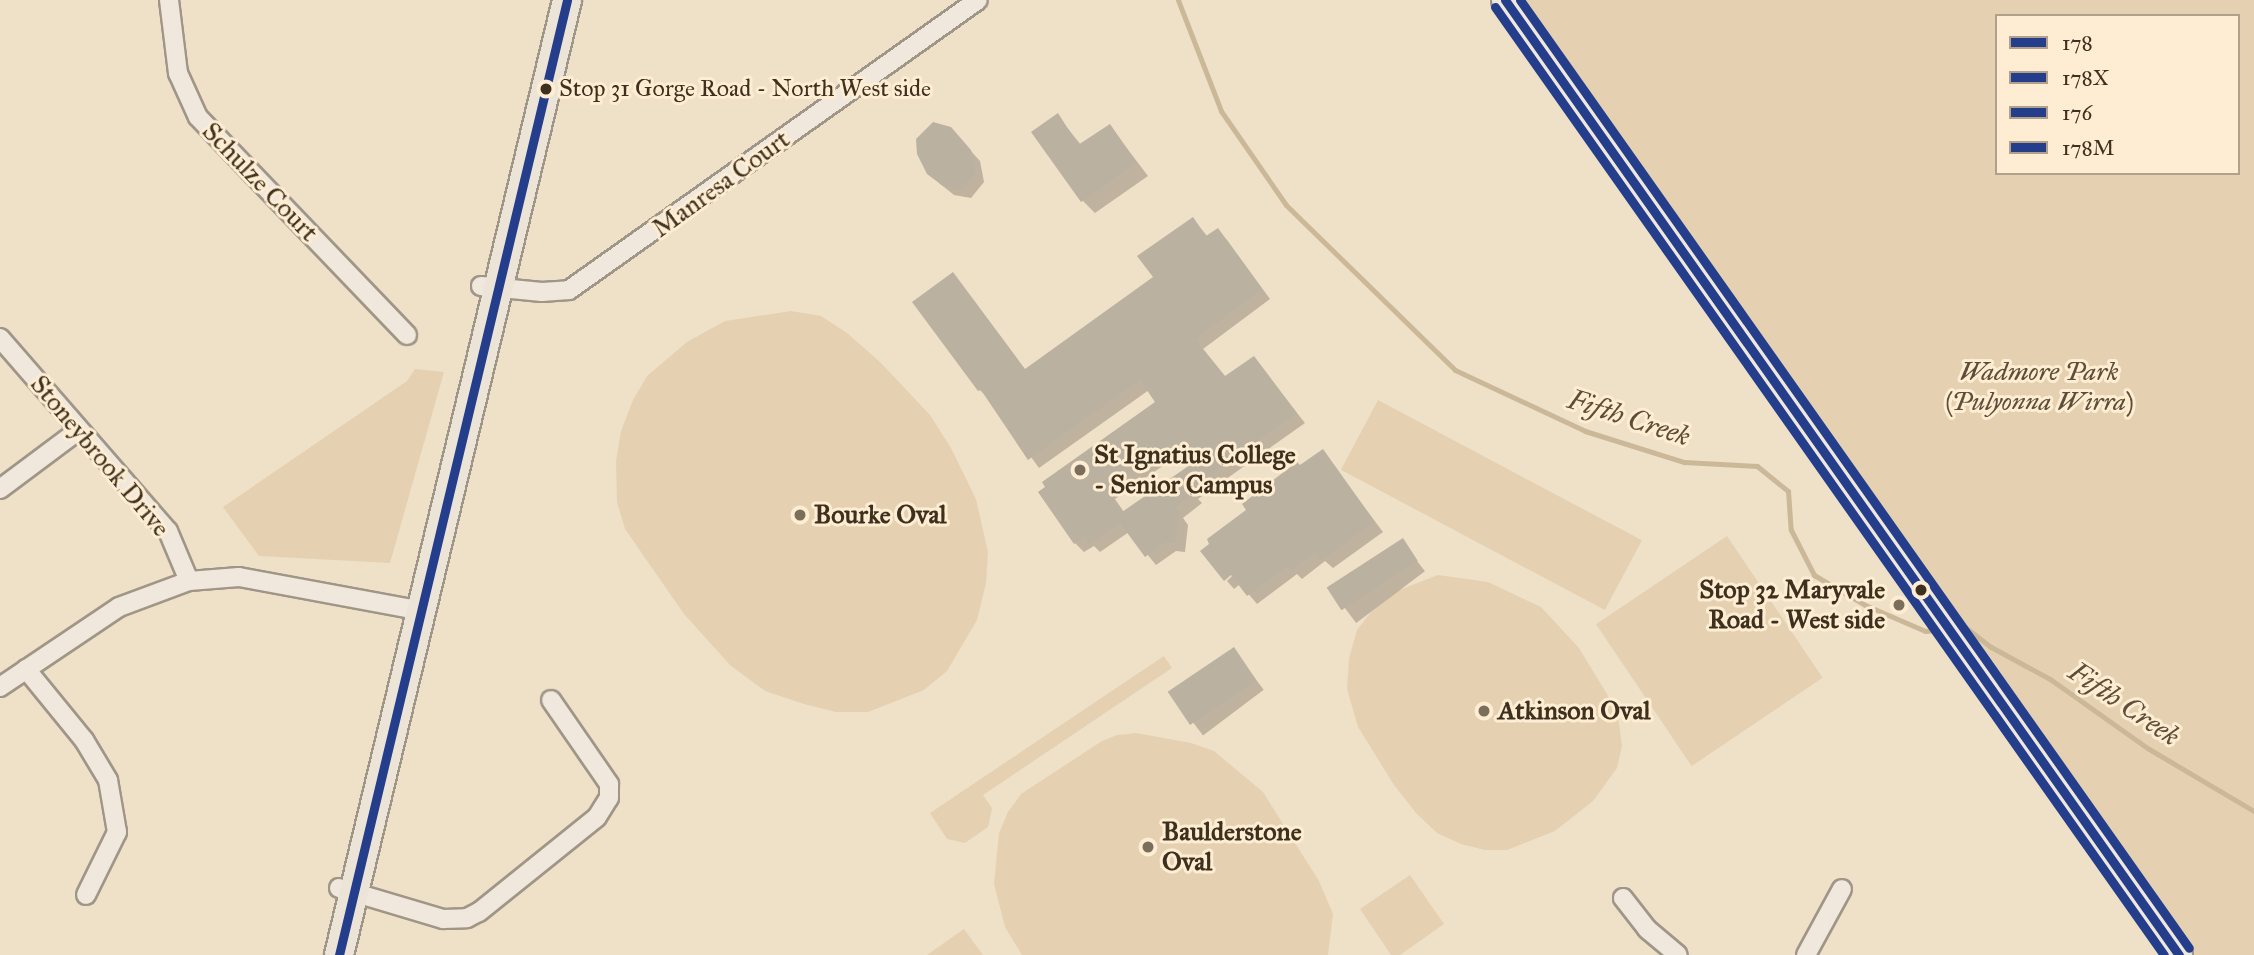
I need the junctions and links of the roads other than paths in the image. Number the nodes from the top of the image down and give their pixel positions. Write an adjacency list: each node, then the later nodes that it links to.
1 (169, 0): 7 (street, Schulze Court)
2 (547, 0): 6 (main road)
3 (567, 0): 6 (main road)
4 (978, 0): 6 (street, Manresa Court)
5 (1505, 0): 24 (main road)
6 (490, 288): 12 (main road)
7 (407, 335)
8 (0, 338): 9 (street, Stoneybrook Drive)
9 (79, 430): 10 (street); 11 (street, Stoneybrook Drive)
10 (0, 489)
11 (189, 581): 12 (street); 13 (street)
12 (413, 609): 17 (main road)
13 (26, 669): 14 (street); 18 (street)
14 (0, 687)
15 (551, 700): 17 (street)
16 (1842, 889): 23 (street)
17 (347, 890): 20 (main road); 21 (main road)
18 (86, 895)
19 (1623, 898): 22 (street)
20 (321, 955)
21 (339, 955)
22 (1678, 955)
23 (1806, 955)
24 (2179, 955)

